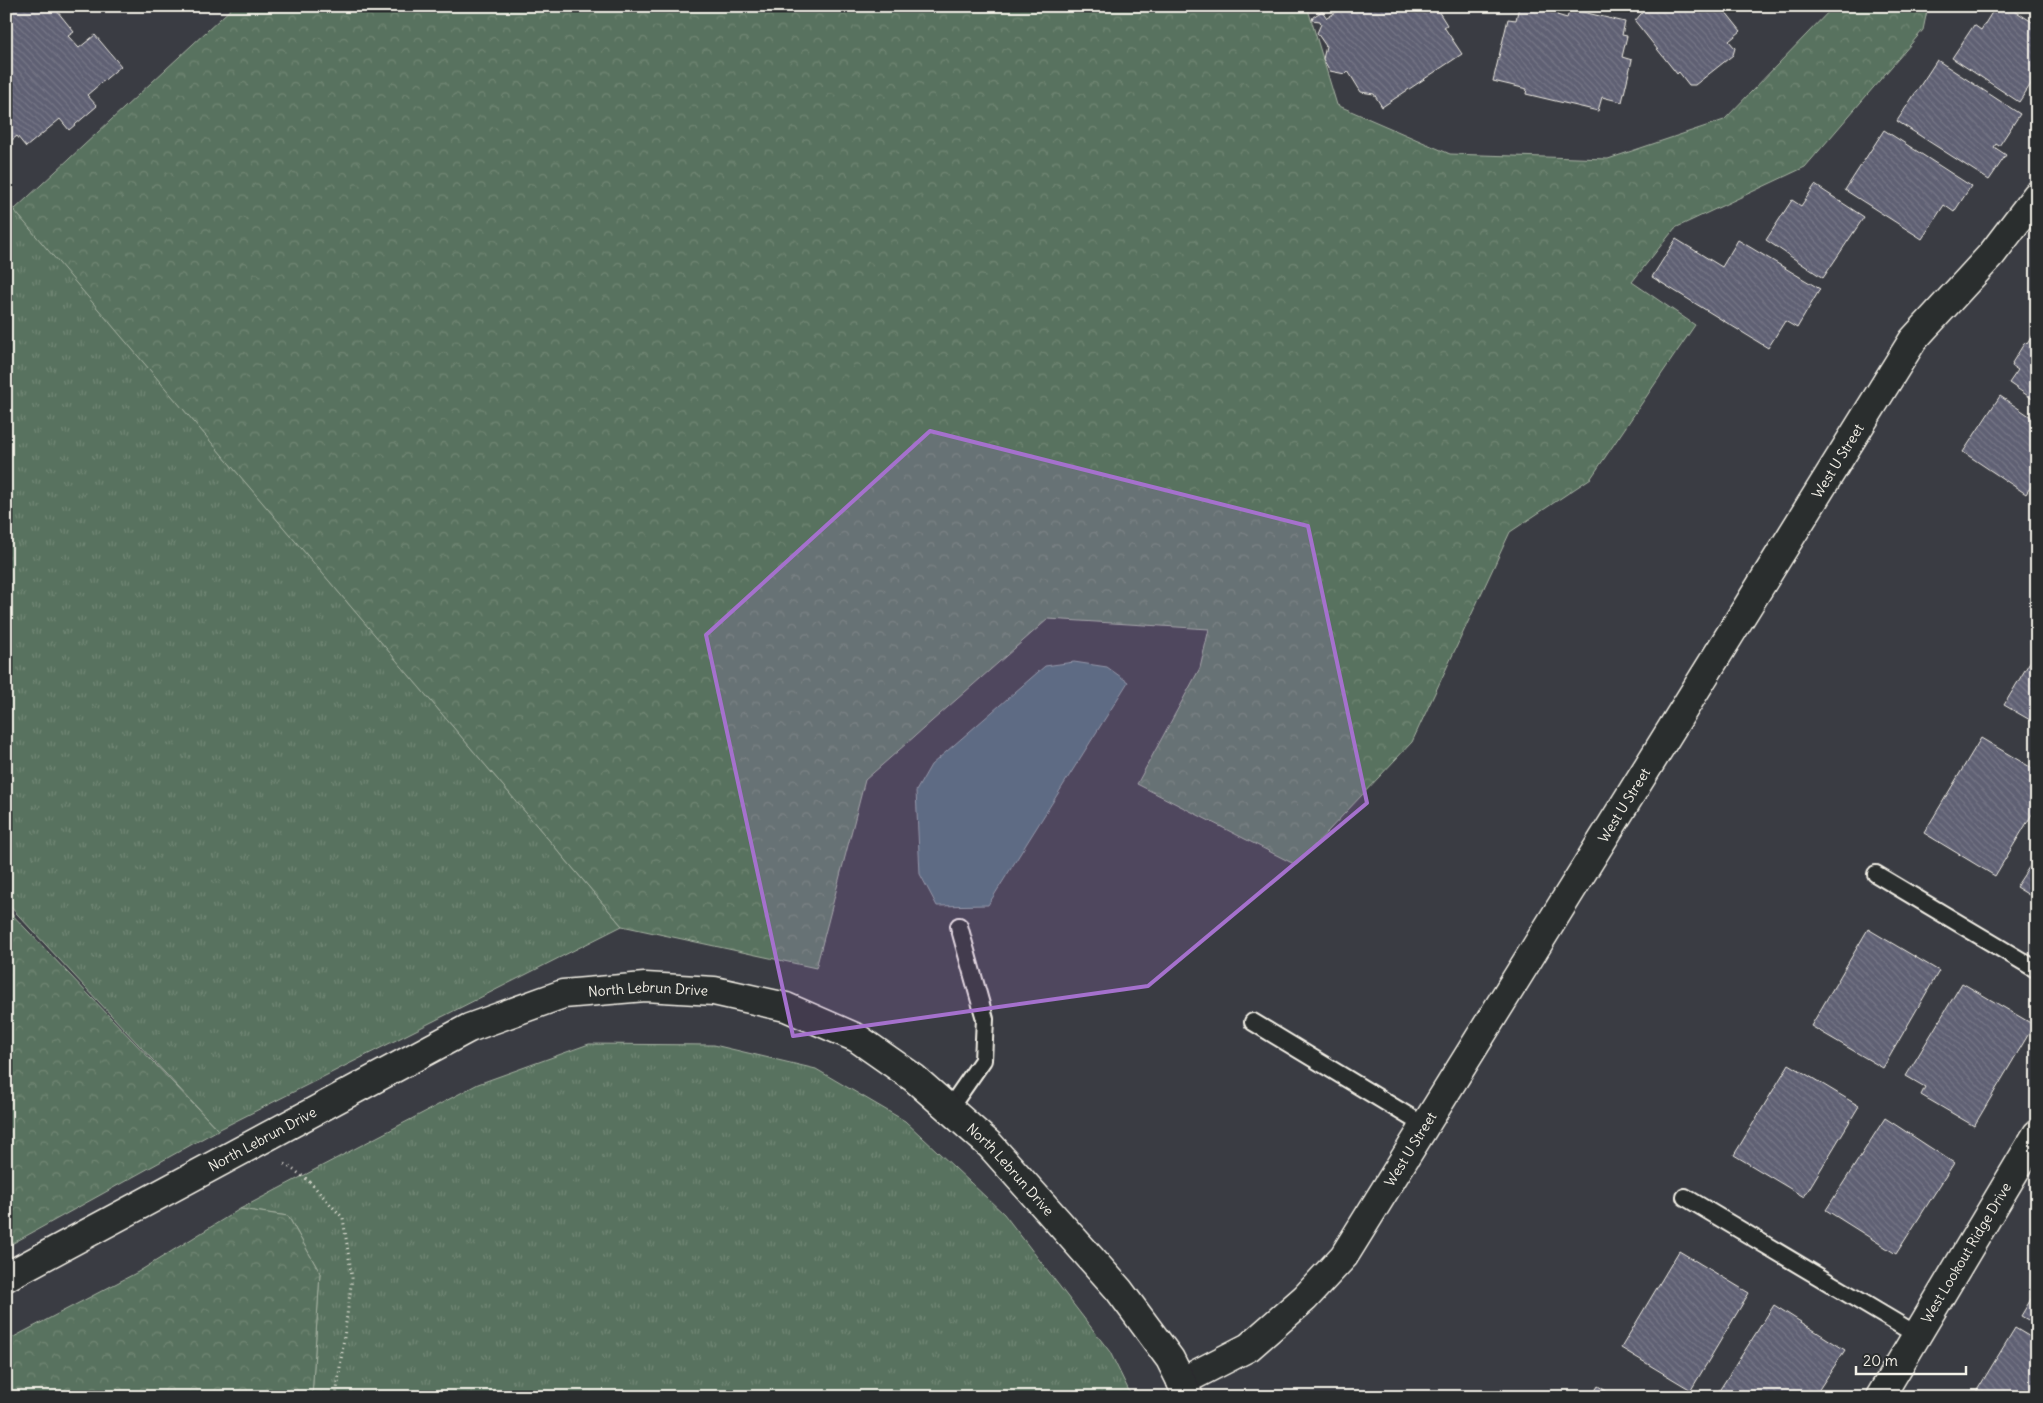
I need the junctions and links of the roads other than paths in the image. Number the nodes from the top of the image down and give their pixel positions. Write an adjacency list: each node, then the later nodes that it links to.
1 (2037, 195): 7 (street, West U Street)
2 (1876, 874): 4 (lane)
3 (959, 926): 6 (lane)
4 (2037, 970)
5 (1253, 1022): 7 (lane)
6 (949, 1109): 10 (street, North Lebrun Drive); 12 (street, North Lebrun Drive)
7 (1425, 1126): 12 (street, West U Street)
8 (2037, 1134): 11 (street, West Lookout Ridge Drive)
9 (1686, 1197): 11 (lane)
10 (6, 1277)
11 (1917, 1335): 13 (street, West Lookout Ridge Drive)
12 (1185, 1389)
13 (1880, 1397)

